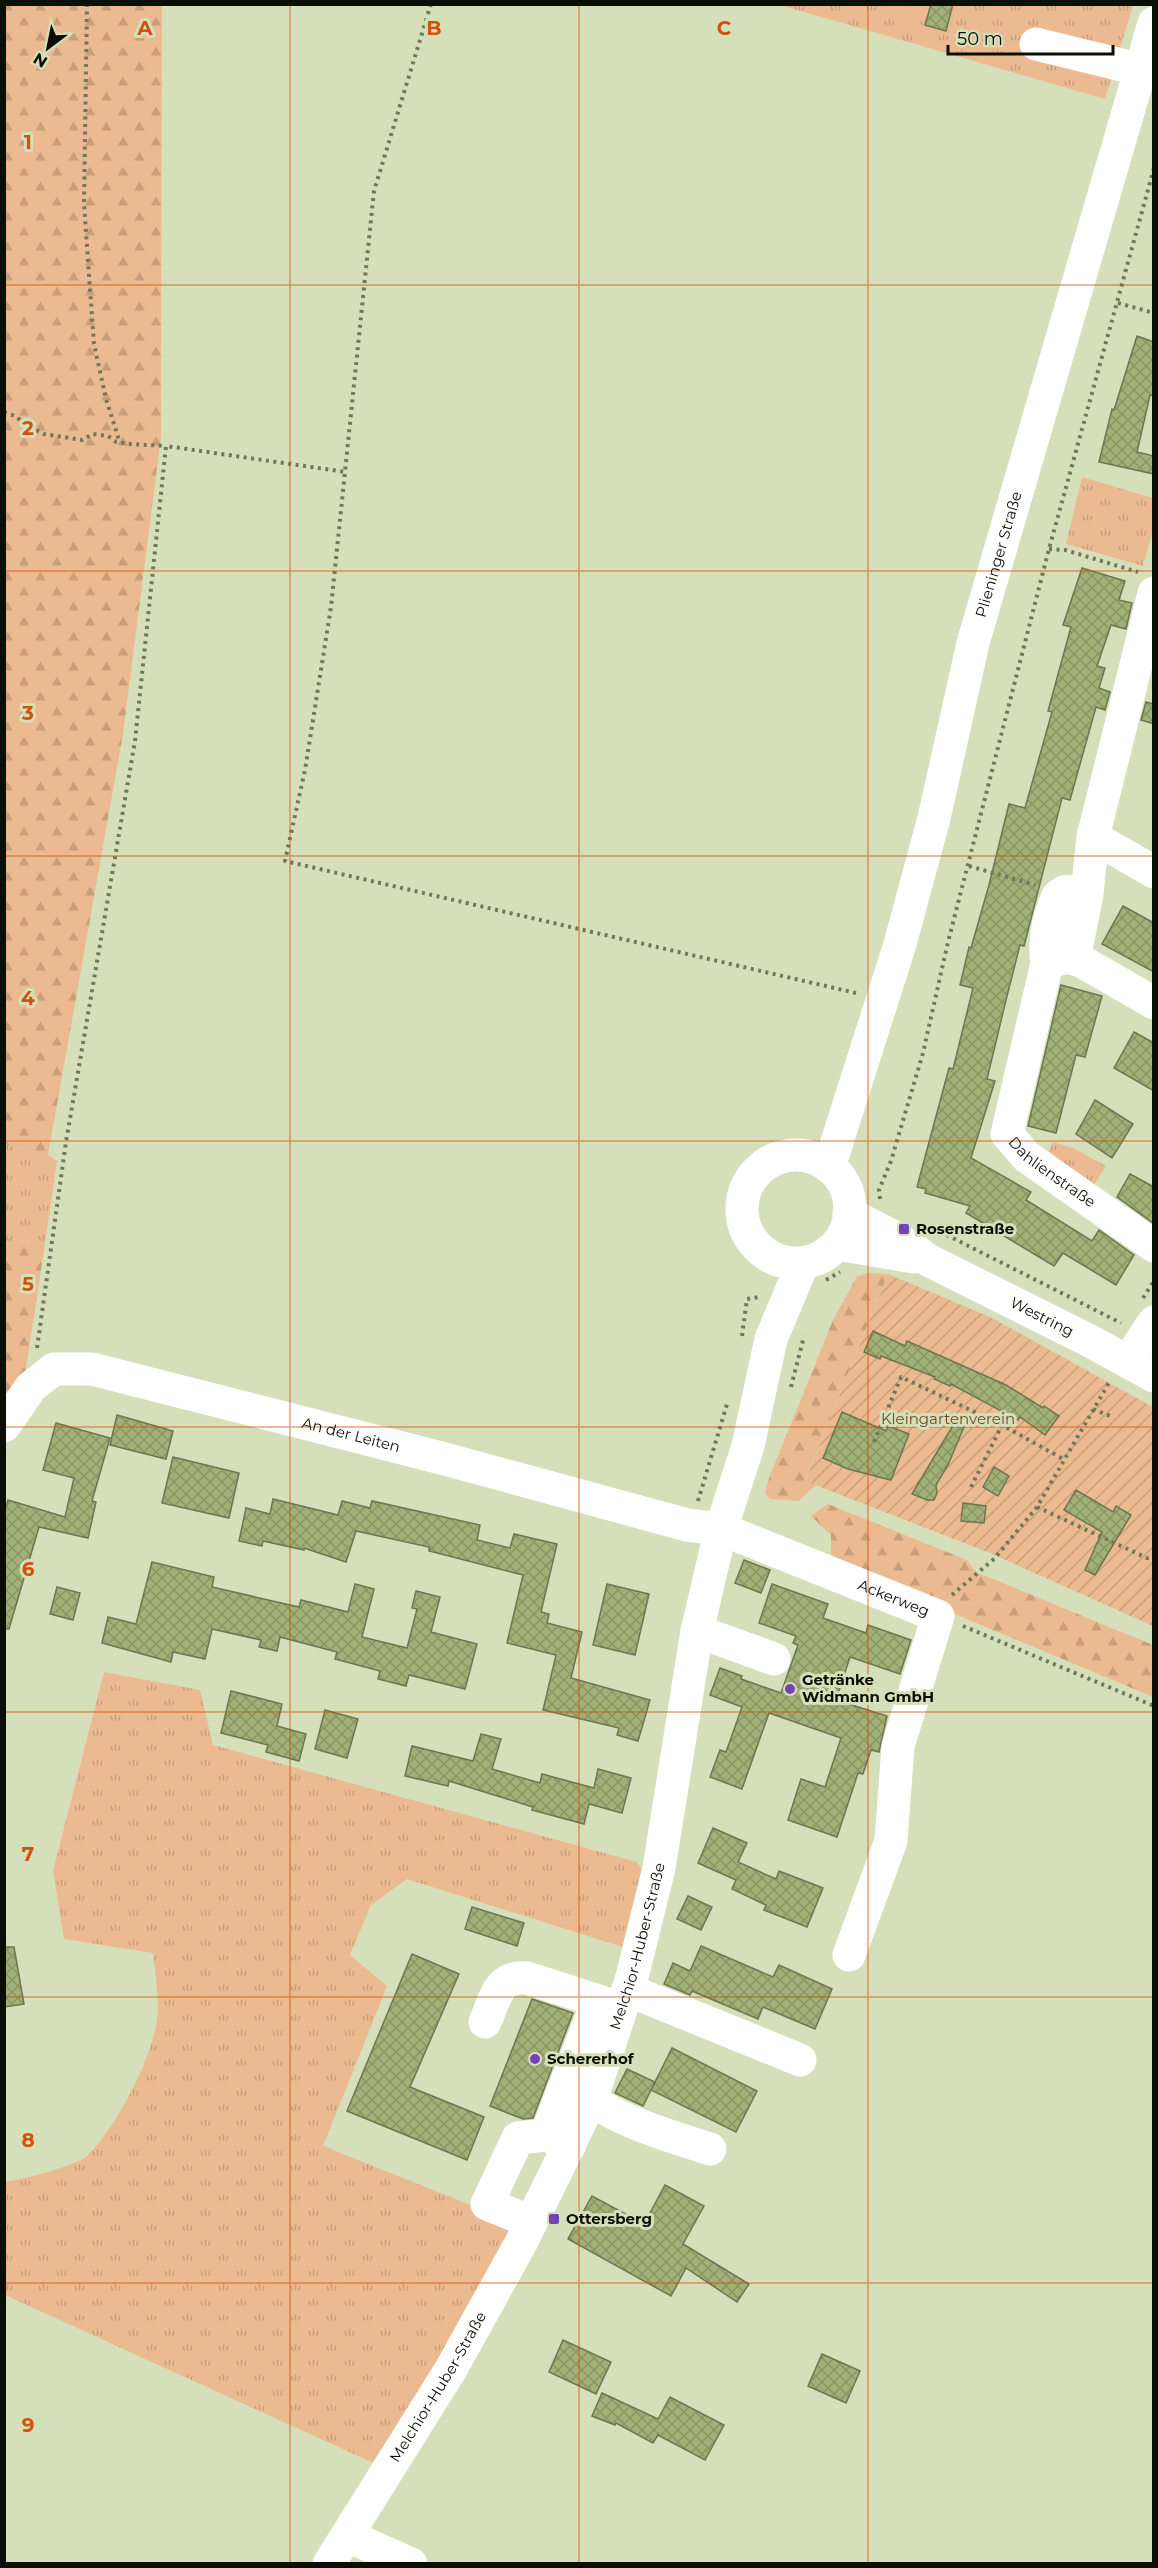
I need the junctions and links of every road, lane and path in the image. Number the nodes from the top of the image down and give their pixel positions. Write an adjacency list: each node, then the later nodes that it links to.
1 (87, 4): 10 (path)
2 (431, 4): 12 (path)
3 (1154, 23): 5 (street, Plieninger Straße)
4 (1036, 44): 5 (street)
5 (1147, 71): 21 (street, Plieninger Straße)
6 (1154, 168): 7 (path)
7 (1118, 303): 8 (path); 13 (path)
8 (1154, 313)
9 (4, 412): 11 (path)
10 (120, 443)
11 (166, 446): 12 (path); 36 (path)
12 (346, 472): 21 (path)
13 (1049, 549): 14 (path); 17 (path)
14 (1148, 584): 15 (street, Dahlienstraße)
15 (1146, 656): 16 (street, Dahlienstraße)
16 (1093, 837): 18 (street); 19 (street, Dahlienstraße)
17 (969, 866): 19 (path); 27 (path)
18 (1154, 872)
19 (1075, 891): 20 (street, Dahlienstraße)
20 (1057, 960): 22 (street); 28 (street, Dahlienstraße)
21 (883, 1000): 23 (street, Plieninger Straße)
22 (1154, 1003)
23 (853, 1088): 24 (street, Plieninger Straße); 25 (street, Plieninger Straße)
24 (790, 1156): 25 (street); 29 (street, Plieninger Straße)
25 (829, 1167): 27 (street)
26 (928, 1226): 31 (path)
27 (857, 1234): 30 (street); 30 (path); 35 (street, Westring)
28 (1154, 1246)
29 (769, 1256): 30 (street); 34 (street)
30 (812, 1274): 34 (street)
31 (1116, 1319)
32 (1154, 1322): 35 (street)
33 (805, 1331): 37 (path)
34 (771, 1339): 48 (street, Melchior-Huber-Straße)
35 (1141, 1369): 38 (path)
36 (31, 1387): 42 (street, An der Leiten); 47 (street, An der Leiten)
37 (790, 1390)
38 (1093, 1409): 40 (path); 44 (path)
39 (724, 1413): 47 (path)
40 (1110, 1416)
41 (1002, 1425): 43 (path); 44 (path); 45 (path)
42 (4, 1426)
43 (874, 1442)
44 (1065, 1460): 46 (path)
45 (971, 1487)
46 (1036, 1507): 49 (path); 50 (path)
47 (687, 1524): 48 (street, An der Leiten)
48 (721, 1529): 50 (street, Ackerweg); 51 (street, Melchior-Huber-Straße)
49 (1154, 1558)
50 (938, 1616): 53 (path); 54 (street, Ackerweg)
51 (697, 1630): 52 (street); 55 (street, Melchior-Huber-Straße)
52 (774, 1659)
53 (1154, 1706)
54 (849, 1955)
55 (616, 2000): 56 (street); 57 (street); 58 (street, Melchior-Huber-Straße); 59 (street)
56 (485, 2022)
57 (800, 2060)
58 (591, 2100): 59 (street, Melchior-Huber-Straße); 60 (street)
59 (558, 2140): 61 (street, Melchior-Huber-Straße); 61 (street)
60 (710, 2149)
61 (531, 2222): 62 (street, Melchior-Huber-Straße)
62 (348, 2536): 63 (street, Melchior-Huber-Straße); 64 (street)
63 (329, 2564)
64 (411, 2564)

